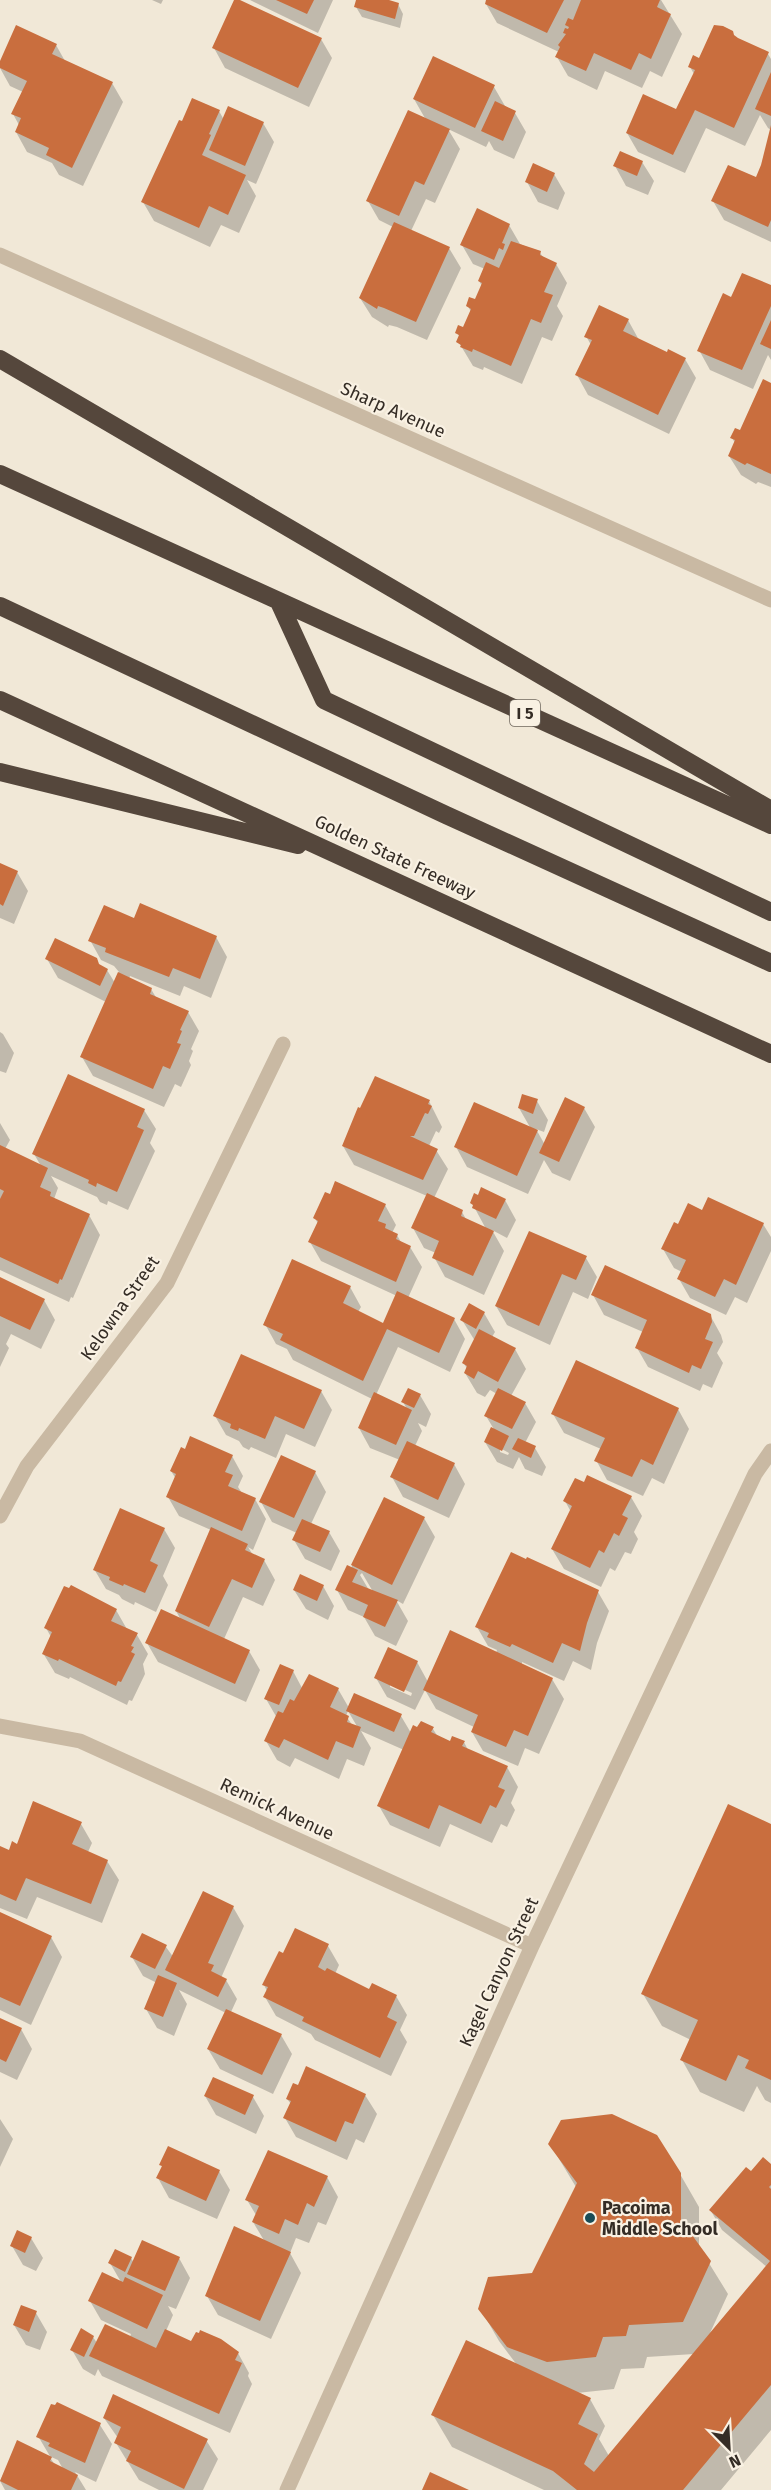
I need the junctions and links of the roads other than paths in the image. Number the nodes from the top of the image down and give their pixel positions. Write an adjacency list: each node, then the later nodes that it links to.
1 (0, 255): 4 (street, Sharp Avenue)
2 (0, 358): 9 (highway)
3 (0, 474): 5 (highway, I 5)
4 (771, 600)
5 (279, 602): 10 (highway, I 5); 12 (highway)
6 (0, 606): 13 (highway)
7 (0, 700): 11 (highway, Golden State Freeway)
8 (0, 772): 11 (highway)
9 (771, 810)
10 (771, 825)
11 (342, 856): 15 (highway, Golden State Freeway)
12 (771, 912)
13 (771, 963)
14 (283, 1044): 17 (street, Kelowna Street)
15 (771, 1054)
16 (771, 1451): 19 (street, Kagel Canyon Street)
17 (0, 1516)
18 (0, 1726): 19 (street, Remick Avenue)
19 (532, 1946): 20 (street, Kagel Canyon Street)
20 (286, 2490)

